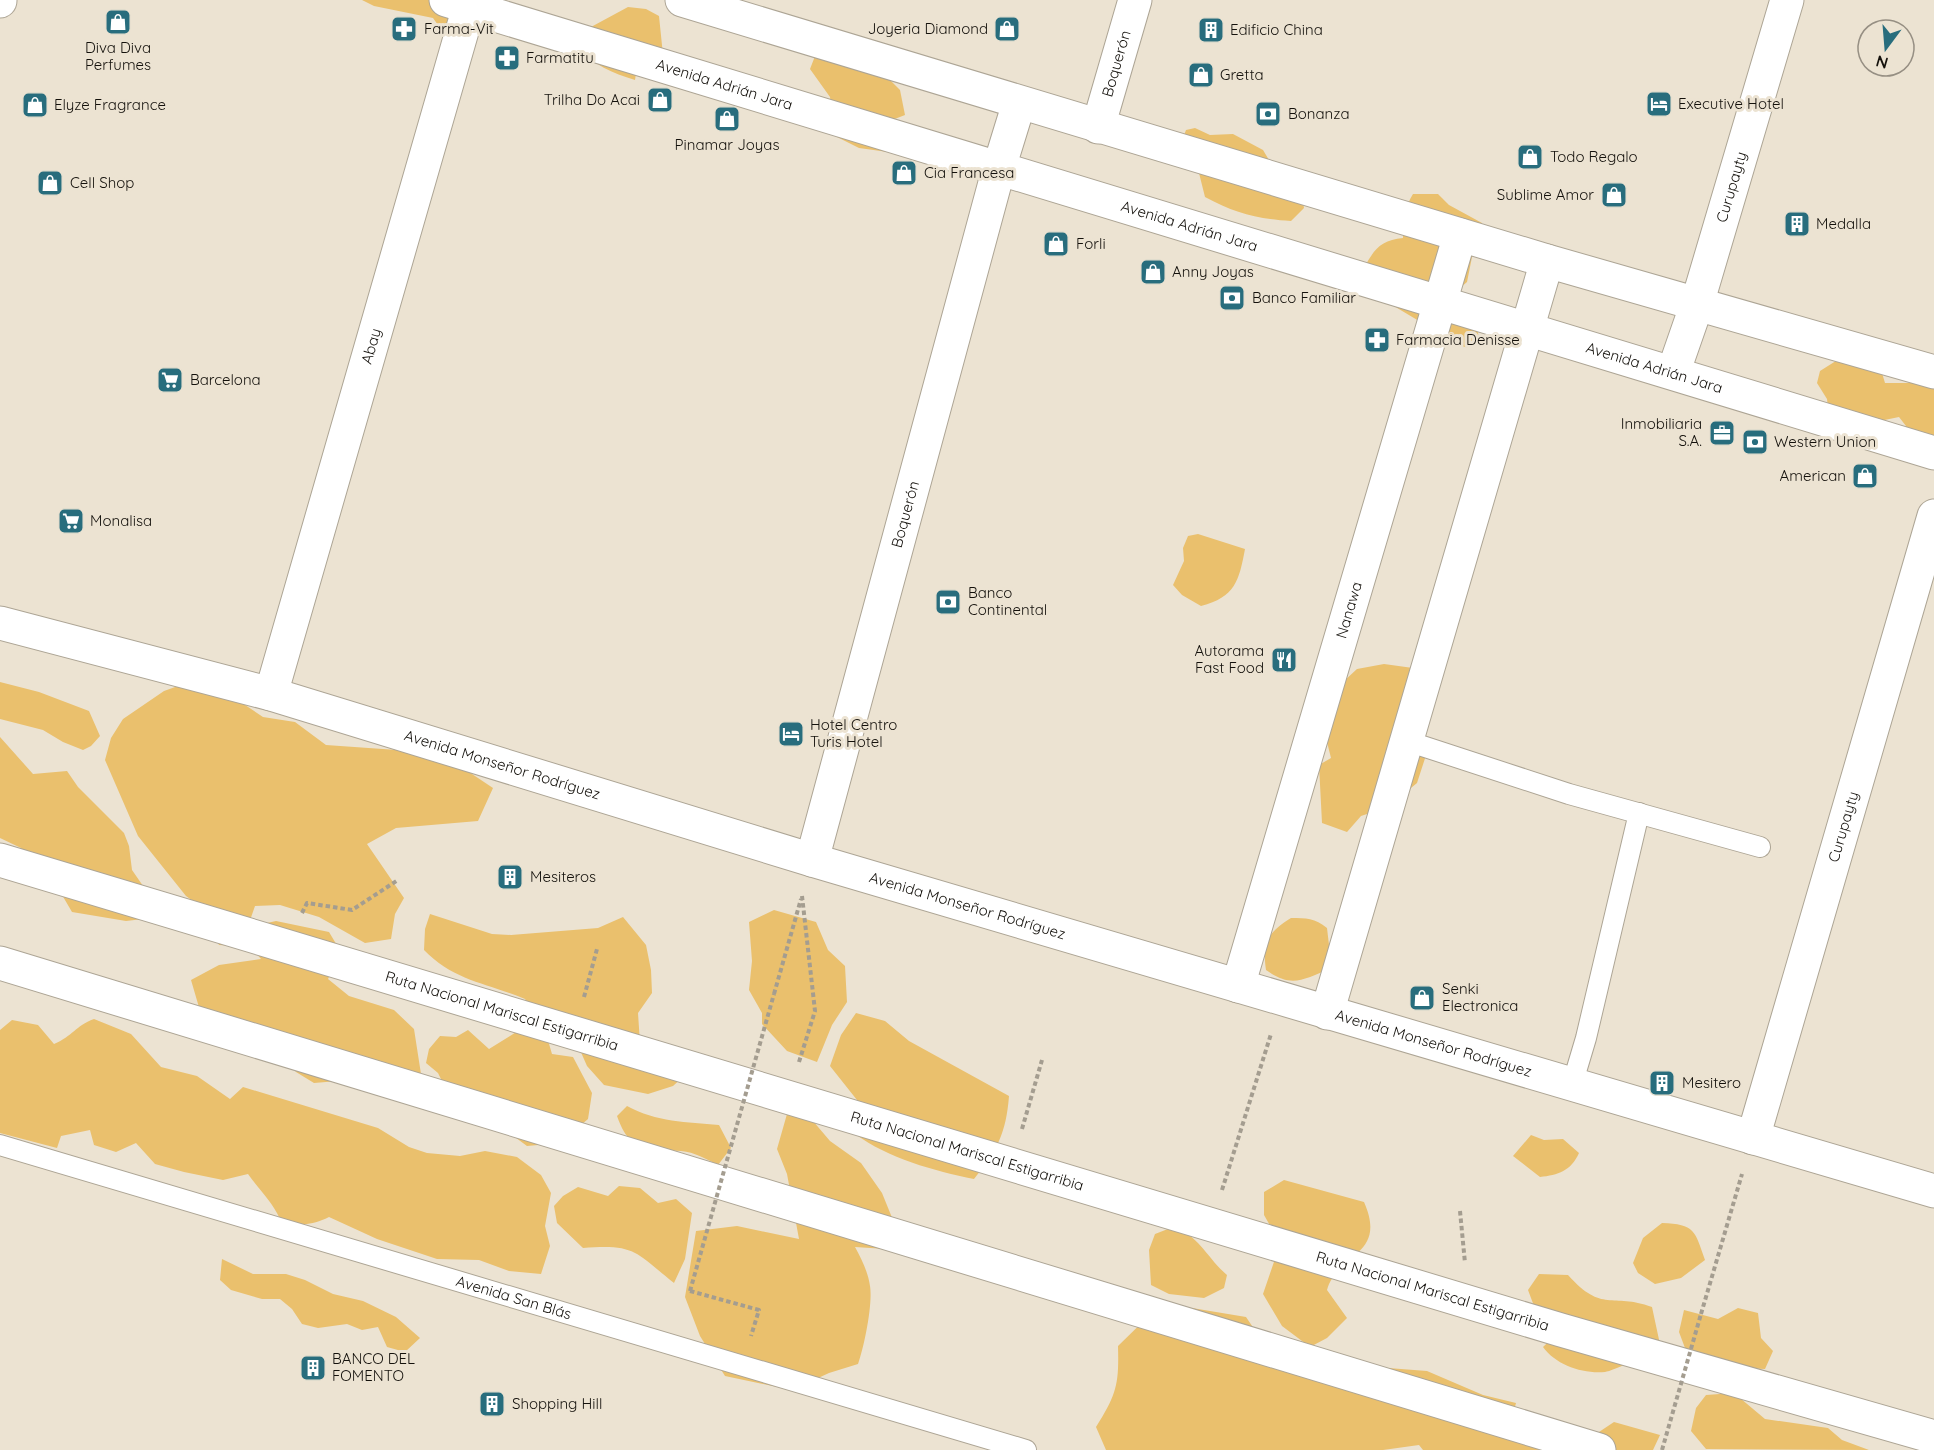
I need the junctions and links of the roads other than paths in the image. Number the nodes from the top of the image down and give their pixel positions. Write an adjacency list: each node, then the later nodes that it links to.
1 (682, 0): 5 (main road)
2 (1135, 0): 6 (main road, Boquerón)
3 (1786, 0): 11 (main road, Curupayty)
4 (478, 5): 7 (main road, Avenida Adrián Jara); 18 (main road, Abay)
5 (1019, 103): 6 (main road); 7 (main road, Boquerón)
6 (1098, 127): 8 (main road)
7 (999, 168): 10 (main road, Avenida Adrián Jara); 23 (main road, Boquerón)
8 (1460, 235): 9 (main road); 10 (main road, Nanawa)
9 (1547, 261): 11 (main road); 12 (main road)
10 (1440, 303): 12 (main road, Avenida Adrián Jara); 25 (main road, Nanawa)
11 (1697, 304): 13 (main road); 14 (main road, Curupayty)
12 (1528, 329): 14 (main road, Avenida Adrián Jara); 19 (main road)
13 (1934, 372)
14 (1672, 373): 15 (main road, Avenida Adrián Jara)
15 (1934, 453)
16 (1934, 516): 28 (main road, Curupayty)
17 (0, 623): 18 (main road, Avenida Monseñor Rodríguez)
18 (271, 694): 23 (main road, Avenida Monseñor Rodríguez)
19 (1407, 741): 20 (lane); 26 (main road)
20 (1639, 813): 21 (lane); 27 (lane)
21 (1760, 847)
22 (0, 860): 31 (main road, Ruta Nacional Mariscal Estigarribia)
23 (812, 860): 25 (main road, Avenida Monseñor Rodríguez)
24 (0, 963): 33 (main road)
25 (1238, 986): 26 (main road, Avenida Monseñor Rodríguez)
26 (1327, 1013): 27 (main road, Avenida Monseñor Rodríguez)
27 (1572, 1085): 28 (main road, Avenida Monseñor Rodríguez)
28 (1753, 1138): 30 (main road, Avenida Monseñor Rodríguez)
29 (0, 1145): 32 (lane, Avenida San Blás)
30 (1934, 1191)
31 (1934, 1437)
32 (1026, 1450)
33 (1599, 1450)

